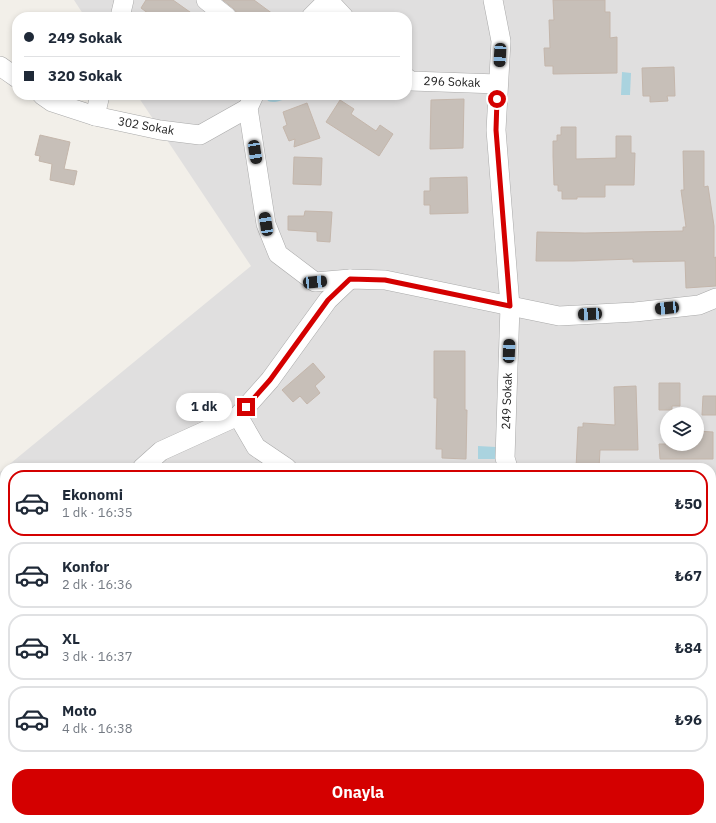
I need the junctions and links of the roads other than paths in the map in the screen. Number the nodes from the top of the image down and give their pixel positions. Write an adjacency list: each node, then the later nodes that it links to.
1 (124, 0): 5 (street)
2 (206, 0): 6 (street)
3 (328, 0): 7 (street); 8 (street)
4 (493, 0): 12 (street, 249 Sokak)
5 (121, 12)
6 (221, 12)
7 (316, 12)
8 (339, 12)
9 (0, 66): 10 (street)
10 (12, 74)
11 (412, 81): 12 (street, 296 Sokak)
12 (498, 84): 19 (street, 249 Sokak)
13 (49, 100): 16 (street, 302 Sokak)
14 (99, 100): 16 (street)
15 (251, 102): 16 (street, 302 Sokak); 17 (street)
16 (95, 116)
17 (350, 279): 19 (street); 20 (street)
18 (716, 298): 19 (street)
19 (510, 306): 23 (street, 249 Sokak)
20 (238, 416): 21 (street); 22 (street)
21 (147, 463)
22 (280, 463)
23 (506, 463)

